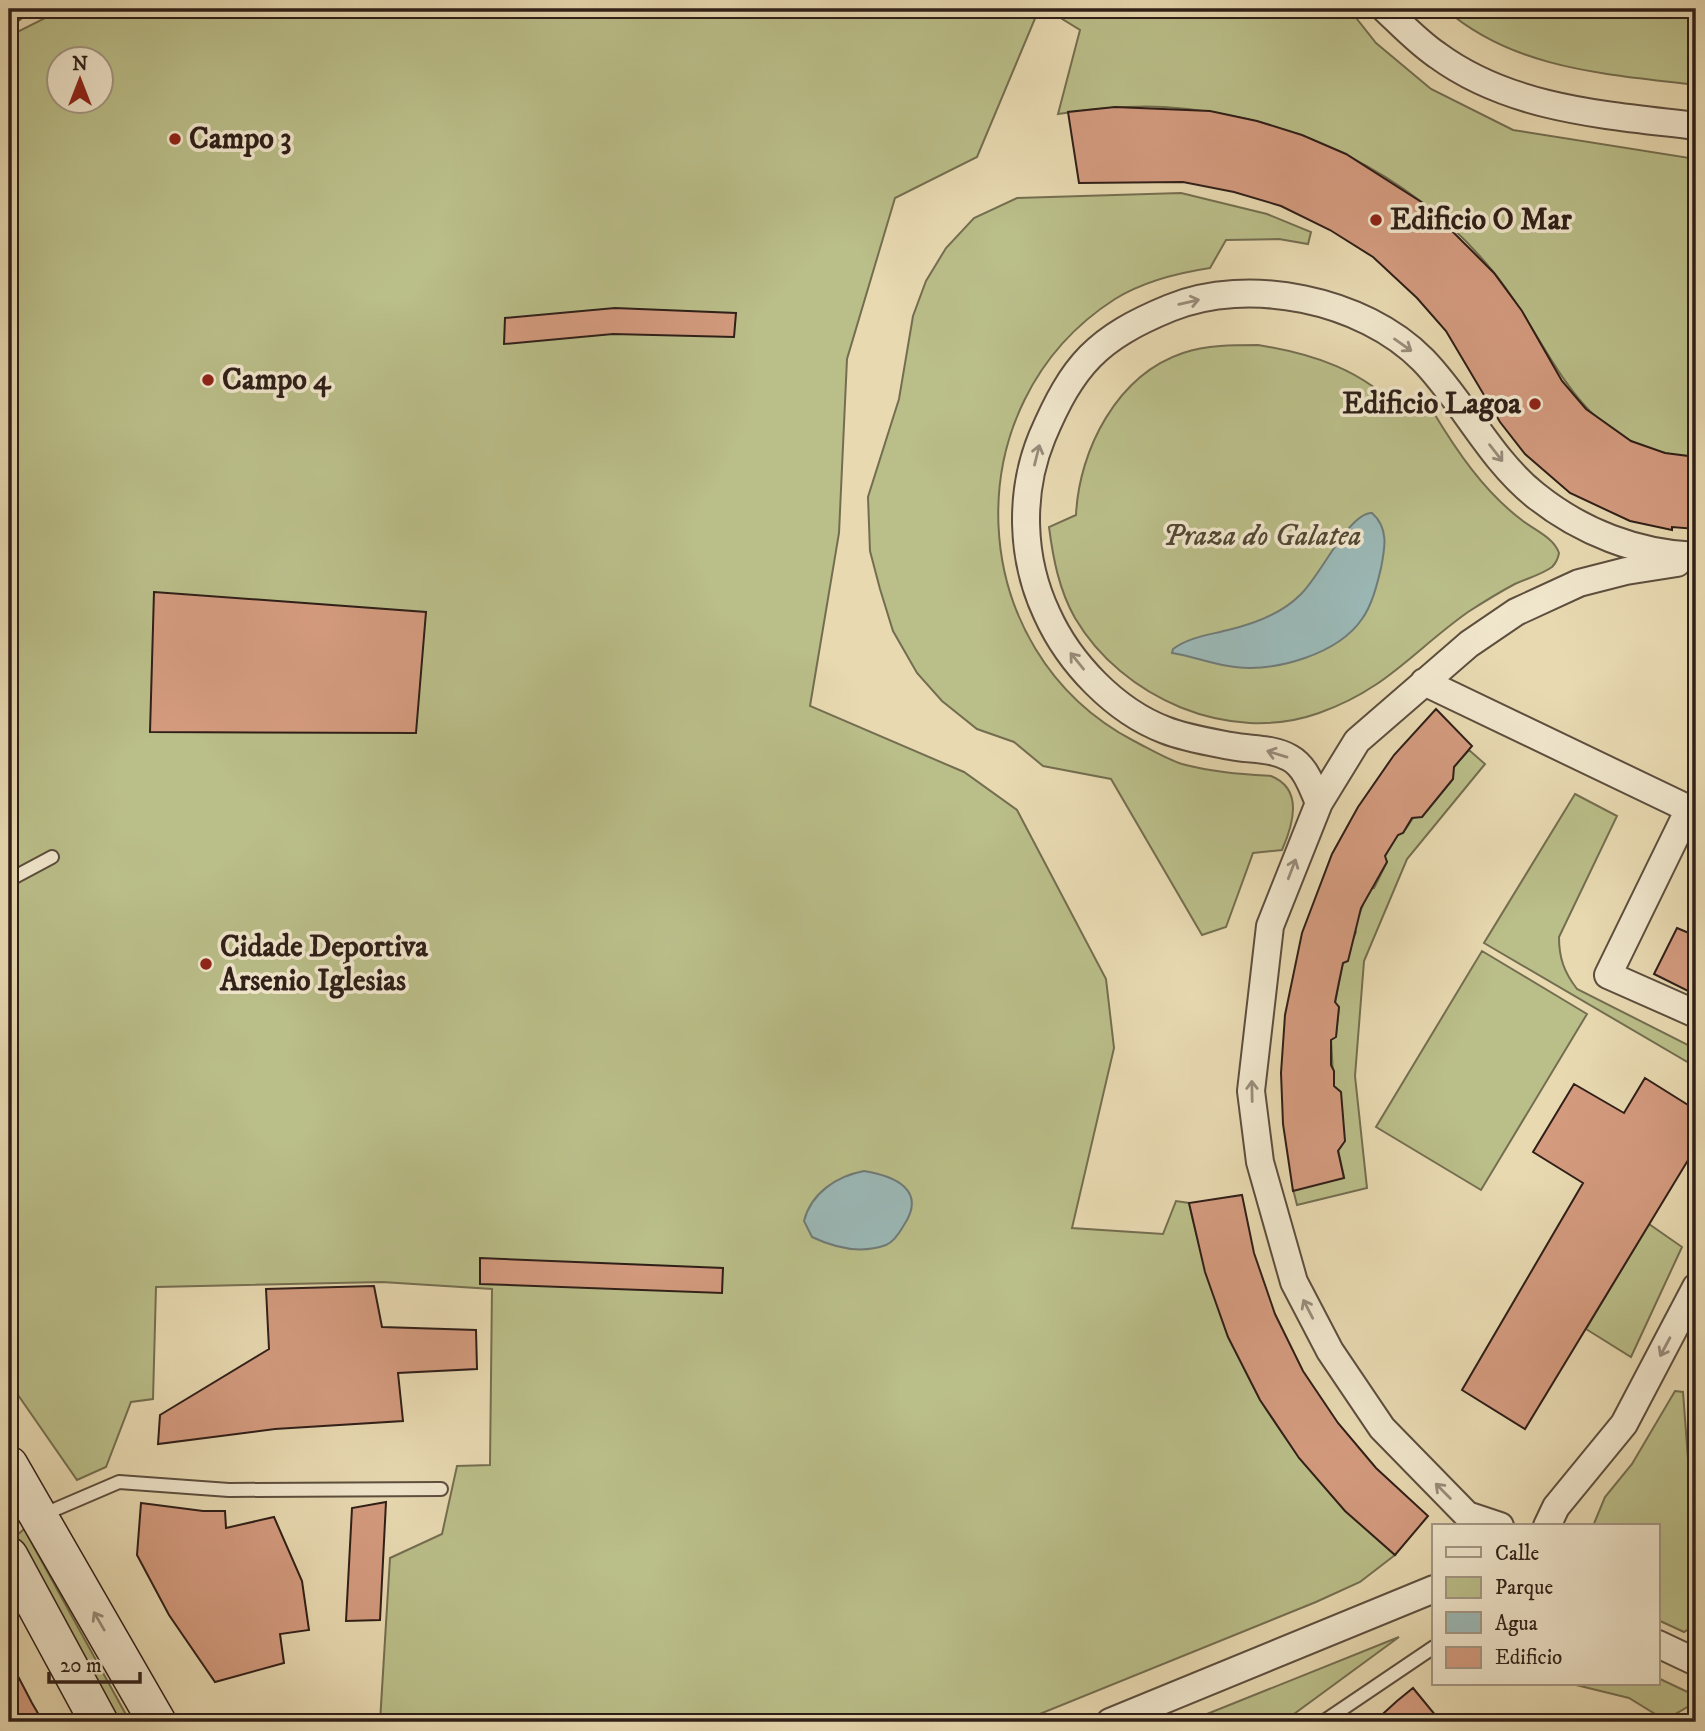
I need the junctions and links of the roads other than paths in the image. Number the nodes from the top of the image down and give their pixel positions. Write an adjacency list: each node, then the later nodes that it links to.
1 (1385, 9): 2 (street)
2 (1696, 126)
3 (1696, 558): 4 (street); 5 (street, one-way to 3)
4 (1424, 682): 5 (street); 8 (street)
5 (1319, 803): 13 (street, one-way to 5)
6 (52, 857): 7 (lane)
7 (9, 880)
8 (1696, 1014)
9 (1696, 1287): 14 (street, one-way to 14)
10 (9, 1465): 12 (main road)
11 (441, 1489): 12 (lane)
12 (39, 1516): 21 (main road, one-way to 12)
13 (1494, 1524)
14 (1548, 1524)
15 (9, 1556): 20 (main road)
16 (1432, 1589): 22 (street)
17 (1660, 1645): 19 (street)
18 (1432, 1648): 23 (lane)
19 (1696, 1662)
20 (97, 1720)
21 (158, 1722)
22 (1110, 1722)
23 (1323, 1722)

